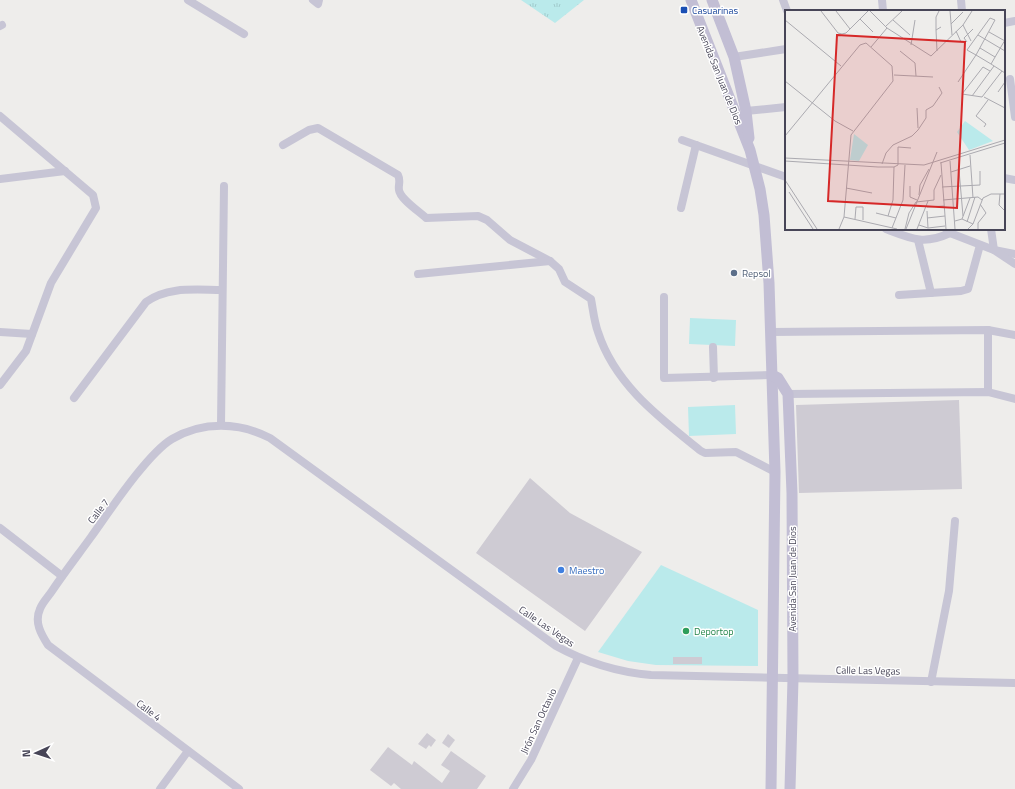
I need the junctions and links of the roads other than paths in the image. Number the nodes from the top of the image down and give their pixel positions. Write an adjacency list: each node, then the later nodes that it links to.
1 (188, 0): 14 (street)
2 (313, 0): 3 (street)
3 (319, 0)
4 (691, 0): 25 (main road, Avenida San Juan de Dios)
5 (712, 0): 16 (main road, Avenida San Juan de Dios)
6 (783, 0): 9 (street)
7 (882, 0): 10 (street)
8 (961, 0): 11 (street)
9 (787, 10)
10 (883, 10)
11 (962, 10)
12 (1015, 21): 13 (street)
13 (1005, 23)
14 (244, 34)
15 (785, 49): 16 (street)
16 (734, 57): 19 (main road, Avenida San Juan de Dios)
17 (1010, 79): 21 (street)
18 (785, 107): 19 (street)
19 (746, 111): 25 (main road, Avenida San Juan de Dios)
20 (0, 116): 27 (street)
21 (1015, 117)
22 (682, 140): 24 (street)
23 (283, 145): 41 (street)
24 (696, 145): 26 (street); 33 (street)
25 (750, 150): 26 (main road, Avenida San Juan de Dios)
26 (755, 166): 28 (street); 50 (main road, Avenida San Juan de Dios)
27 (65, 171): 30 (street); 51 (street)
28 (785, 177)
29 (1005, 178): 31 (street)
30 (0, 179)
31 (1015, 180)
32 (224, 186): 44 (street)
33 (681, 208)
34 (889, 230): 37 (street)
35 (991, 230): 39 (street)
36 (948, 231): 37 (street); 38 (street)
37 (918, 240): 45 (street)
38 (980, 245): 39 (street); 45 (street)
39 (994, 250): 40 (street); 42 (street)
40 (1015, 254)
41 (550, 261): 43 (street); 62 (street)
42 (1015, 264)
43 (418, 274)
44 (222, 290): 59 (street); 61 (street)
45 (931, 294): 46 (street)
46 (899, 295)
47 (664, 297): 55 (street)
48 (988, 330): 50 (street); 52 (street); 57 (street)
49 (0, 332): 51 (street)
50 (771, 332): 54 (main road, Avenida San Juan de Dios)
51 (32, 334): 56 (street)
52 (1015, 335)
53 (713, 347): 55 (street)
54 (772, 375): 55 (street); 58 (main road); 62 (main road, Avenida San Juan de Dios)
55 (714, 378)
56 (0, 385)
57 (988, 392): 58 (street); 60 (street)
58 (788, 394): 69 (main road, Avenida San Juan de Dios)
59 (74, 398)
60 (1015, 399)
61 (221, 425): 65 (street, Calle 7); 67 (street, Calle Las Vegas)
62 (775, 472): 68 (main road, Avenida San Juan de Dios)
63 (955, 521): 70 (street)
64 (0, 528): 65 (street)
65 (62, 576): 66 (street, Calle 7)
66 (48, 645): 72 (street, Calle 4)
67 (578, 658): 68 (street, Calle Las Vegas); 75 (street, Jirón San Octavio)
68 (773, 678): 69 (street, Calle Las Vegas); 76 (main road, Avenida San Juan de Dios)
69 (793, 679): 70 (street, Calle Las Vegas); 77 (main road, Avenida San Juan de Dios)
70 (931, 682): 71 (street, Calle Las Vegas)
71 (1015, 683)
72 (188, 752): 73 (street); 74 (street, Calle 4)
73 (160, 789)
74 (239, 789)
75 (513, 789)
76 (771, 789)
77 (790, 789)

